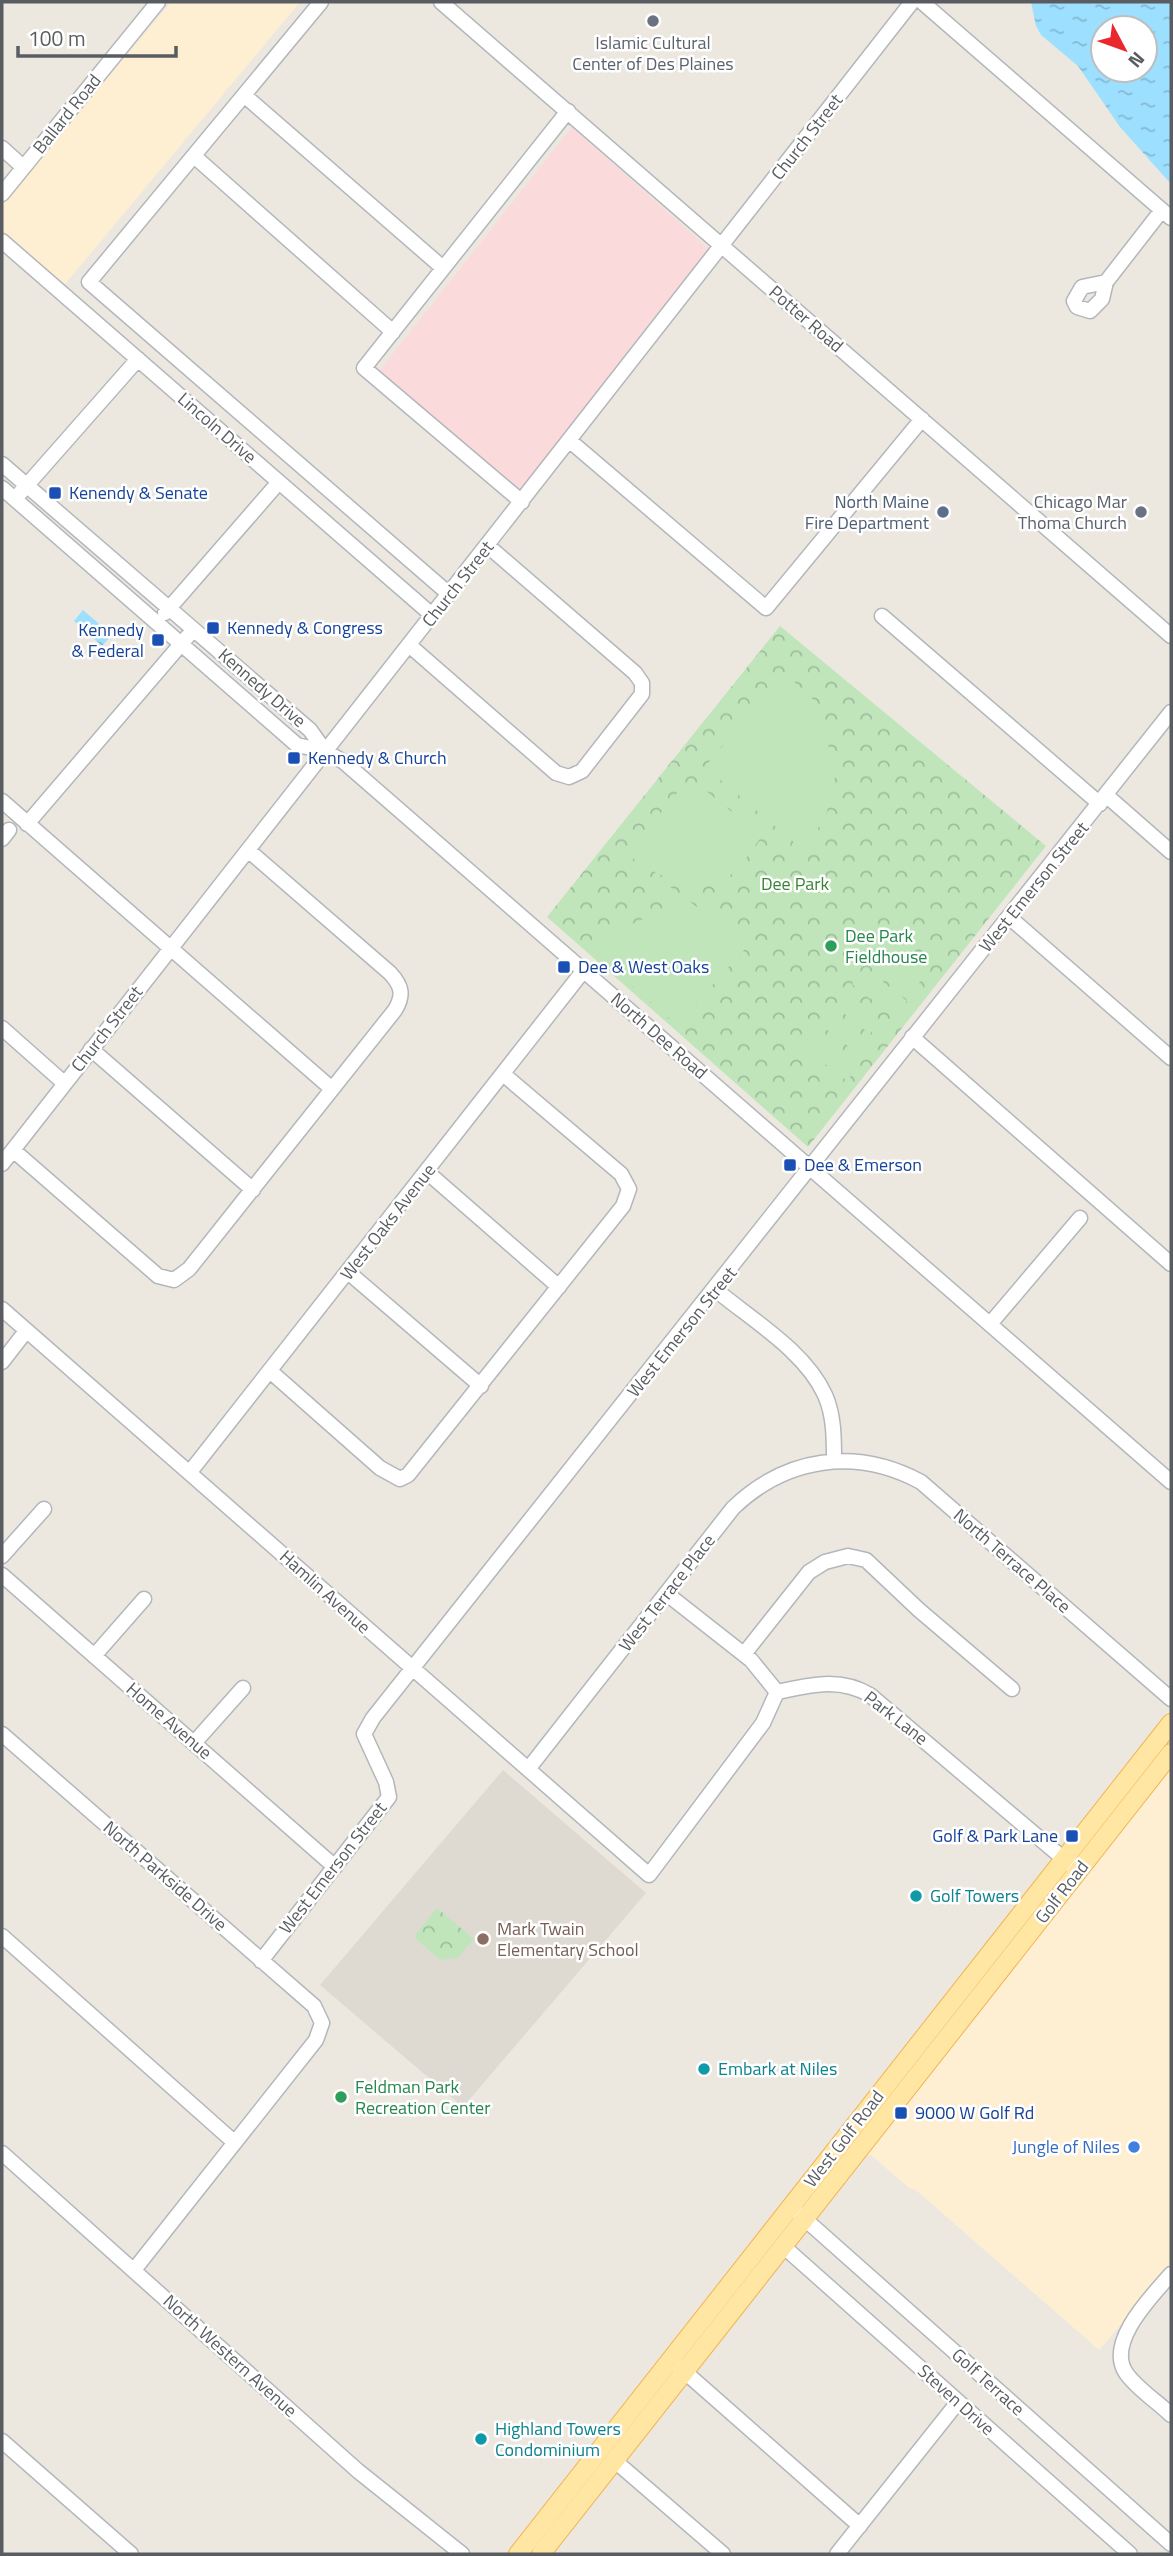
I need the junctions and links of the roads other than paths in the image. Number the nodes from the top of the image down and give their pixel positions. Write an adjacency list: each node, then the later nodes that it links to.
1 (158, 2): 10 (street, Ballard Road)
2 (321, 2): 6 (street)
3 (442, 2): 7 (street, Potter Road)
4 (912, 2): 14 (street, Church Street)
5 (922, 2): 12 (street)
6 (243, 95): 9 (street); 15 (street)
7 (568, 111): 14 (street, Potter Road); 15 (street)
8 (2, 148): 10 (street)
9 (194, 156): 17 (street); 28 (street, Lincoln Drive)
10 (23, 167): 11 (street, Ballard Road)
11 (2, 194)
12 (1167, 214): 16 (street)
13 (2, 241): 18 (street, Lincoln Drive)
14 (723, 246): 19 (street, Potter Road); 20 (street, Church Street)
15 (443, 268): 17 (street)
16 (1106, 282)
17 (393, 332): 26 (street)
18 (138, 359): 22 (street, Lincoln Drive); 23 (street)
19 (922, 419): 20 (street); 34 (street, Potter Road)
20 (570, 442): 26 (street, Church Street)
21 (2, 464): 23 (street, Kennedy Drive)
22 (279, 482): 29 (street); 30 (street, Lincoln Drive)
23 (26, 486): 25 (street); 29 (street, Kennedy Drive)
24 (2, 488): 25 (street, Kennedy Drive)
25 (15, 499): 32 (street, Kennedy Drive)
26 (522, 502): 27 (street, Church Street)
27 (488, 545): 28 (street, Church Street); 36 (street)
28 (449, 594): 30 (street, Church Street)
29 (170, 608): 32 (street); 33 (street, Kennedy Drive)
30 (432, 615): 36 (street, Church Street)
31 (882, 616): 39 (street)
32 (158, 622): 35 (street, Kennedy Drive)
33 (194, 629): 35 (street); 38 (street, Kennedy Drive)
34 (1171, 636)
35 (182, 643): 38 (street, Kennedy Drive); 41 (street)
36 (409, 645): 38 (street, Church Street)
37 (1171, 712): 39 (street, West Emerson Street)
38 (326, 751): 42 (street, Church Street); 46 (street, North Dee Road)
39 (1103, 800): 43 (street); 44 (street, West Emerson Street)
40 (2, 801): 41 (street)
41 (27, 824): 45 (street)
42 (248, 850): 45 (street, Church Street); 53 (street)
43 (1171, 852)
44 (1009, 917): 48 (street, West Emerson Street); 50 (street)
45 (170, 950): 49 (street, Church Street); 53 (street)
46 (584, 971): 51 (street, West Oaks Avenue); 56 (street, North Dee Road)
47 (2, 1028): 52 (street)
48 (912, 1037): 56 (street, West Emerson Street); 60 (street)
49 (91, 1049): 52 (street, Church Street); 58 (street)
50 (1171, 1058)
51 (503, 1074): 57 (street, West Oaks Avenue); 62 (street)
52 (64, 1083): 54 (street, Church Street)
53 (332, 1089): 58 (street)
54 (13, 1150): 55 (street, Church Street); 58 (street)
55 (2, 1164)
56 (811, 1168): 63 (street, West Emerson Street); 65 (street, North Dee Road)
57 (427, 1172): 61 (street, West Oaks Avenue); 62 (street)
58 (253, 1190)
59 (1080, 1218): 65 (street)
60 (1171, 1264)
61 (348, 1272): 68 (street, West Oaks Avenue); 69 (street)
62 (559, 1287): 69 (street)
63 (716, 1290): 70 (street); 80 (street, West Emerson Street)
64 (2, 1309): 66 (street, Hamlin Avenue)
65 (990, 1324): 72 (street, North Dee Road)
66 (26, 1331): 67 (street); 71 (street, Hamlin Avenue)
67 (2, 1362)
68 (270, 1371): 69 (street); 71 (street, West Oaks Avenue)
69 (481, 1386)
70 (834, 1460): 76 (street, West Terrace Place); 84 (street, North Terrace Place)
71 (190, 1472): 80 (street, Hamlin Avenue)
72 (1171, 1481)
73 (44, 1509): 74 (street)
74 (2, 1556)
75 (2, 1575): 79 (street, Home Avenue)
76 (667, 1594): 78 (street); 89 (street, West Terrace Place)
77 (144, 1599): 79 (street)
78 (744, 1654): 82 (street); 83 (street)
79 (94, 1656): 87 (street, Home Avenue)
80 (412, 1669): 89 (street, Hamlin Avenue); 91 (street, West Emerson Street)
81 (243, 1688): 87 (street)
82 (1012, 1689)
83 (777, 1692): 89 (street, Hamlin Avenue); 90 (street, Park Lane)
84 (1171, 1699)
85 (1171, 1723): 90 (main road, West Golf Road)
86 (2, 1734): 94 (street, North Parkside Drive)
87 (194, 1743): 91 (street, Home Avenue)
88 (1171, 1753): 92 (main road, Golf Road)
89 (529, 1768)
90 (1064, 1859): 92 (street, Park Lane); 98 (main road, West Golf Road)
91 (335, 1867): 94 (street, West Emerson Street)
92 (1078, 1871): 95 (main road, Golf Road)
93 (2, 1936): 96 (street)
94 (261, 1961): 96 (street, North Parkside Drive)
95 (972, 2006): 98 (main road, West Golf Road)
96 (234, 2142): 100 (street)
97 (2, 2153): 100 (street, North Western Avenue)
98 (798, 2213): 99 (main road, West Golf Road); 102 (main road, West Golf Road); 109 (street, Golf Terrace)
99 (783, 2246): 103 (main road, West Golf Road); 104 (street, Steven Drive)
100 (134, 2270): 112 (street, North Western Avenue)
101 (1171, 2275): 105 (street)
102 (671, 2359): 103 (street); 113 (main road, West Golf Road)
103 (684, 2372): 107 (main road, West Golf Road); 108 (street)
104 (958, 2402): 108 (street); 116 (street, Steven Drive)
105 (1171, 2415)
106 (2, 2441): 111 (street)
107 (615, 2461): 114 (main road, West Golf Road); 115 (street)
108 (860, 2526): 110 (street)
109 (1171, 2544)
110 (842, 2553)
111 (131, 2554)
112 (462, 2554)
113 (518, 2554)
114 (541, 2554)
115 (723, 2554)
116 (1128, 2554)

